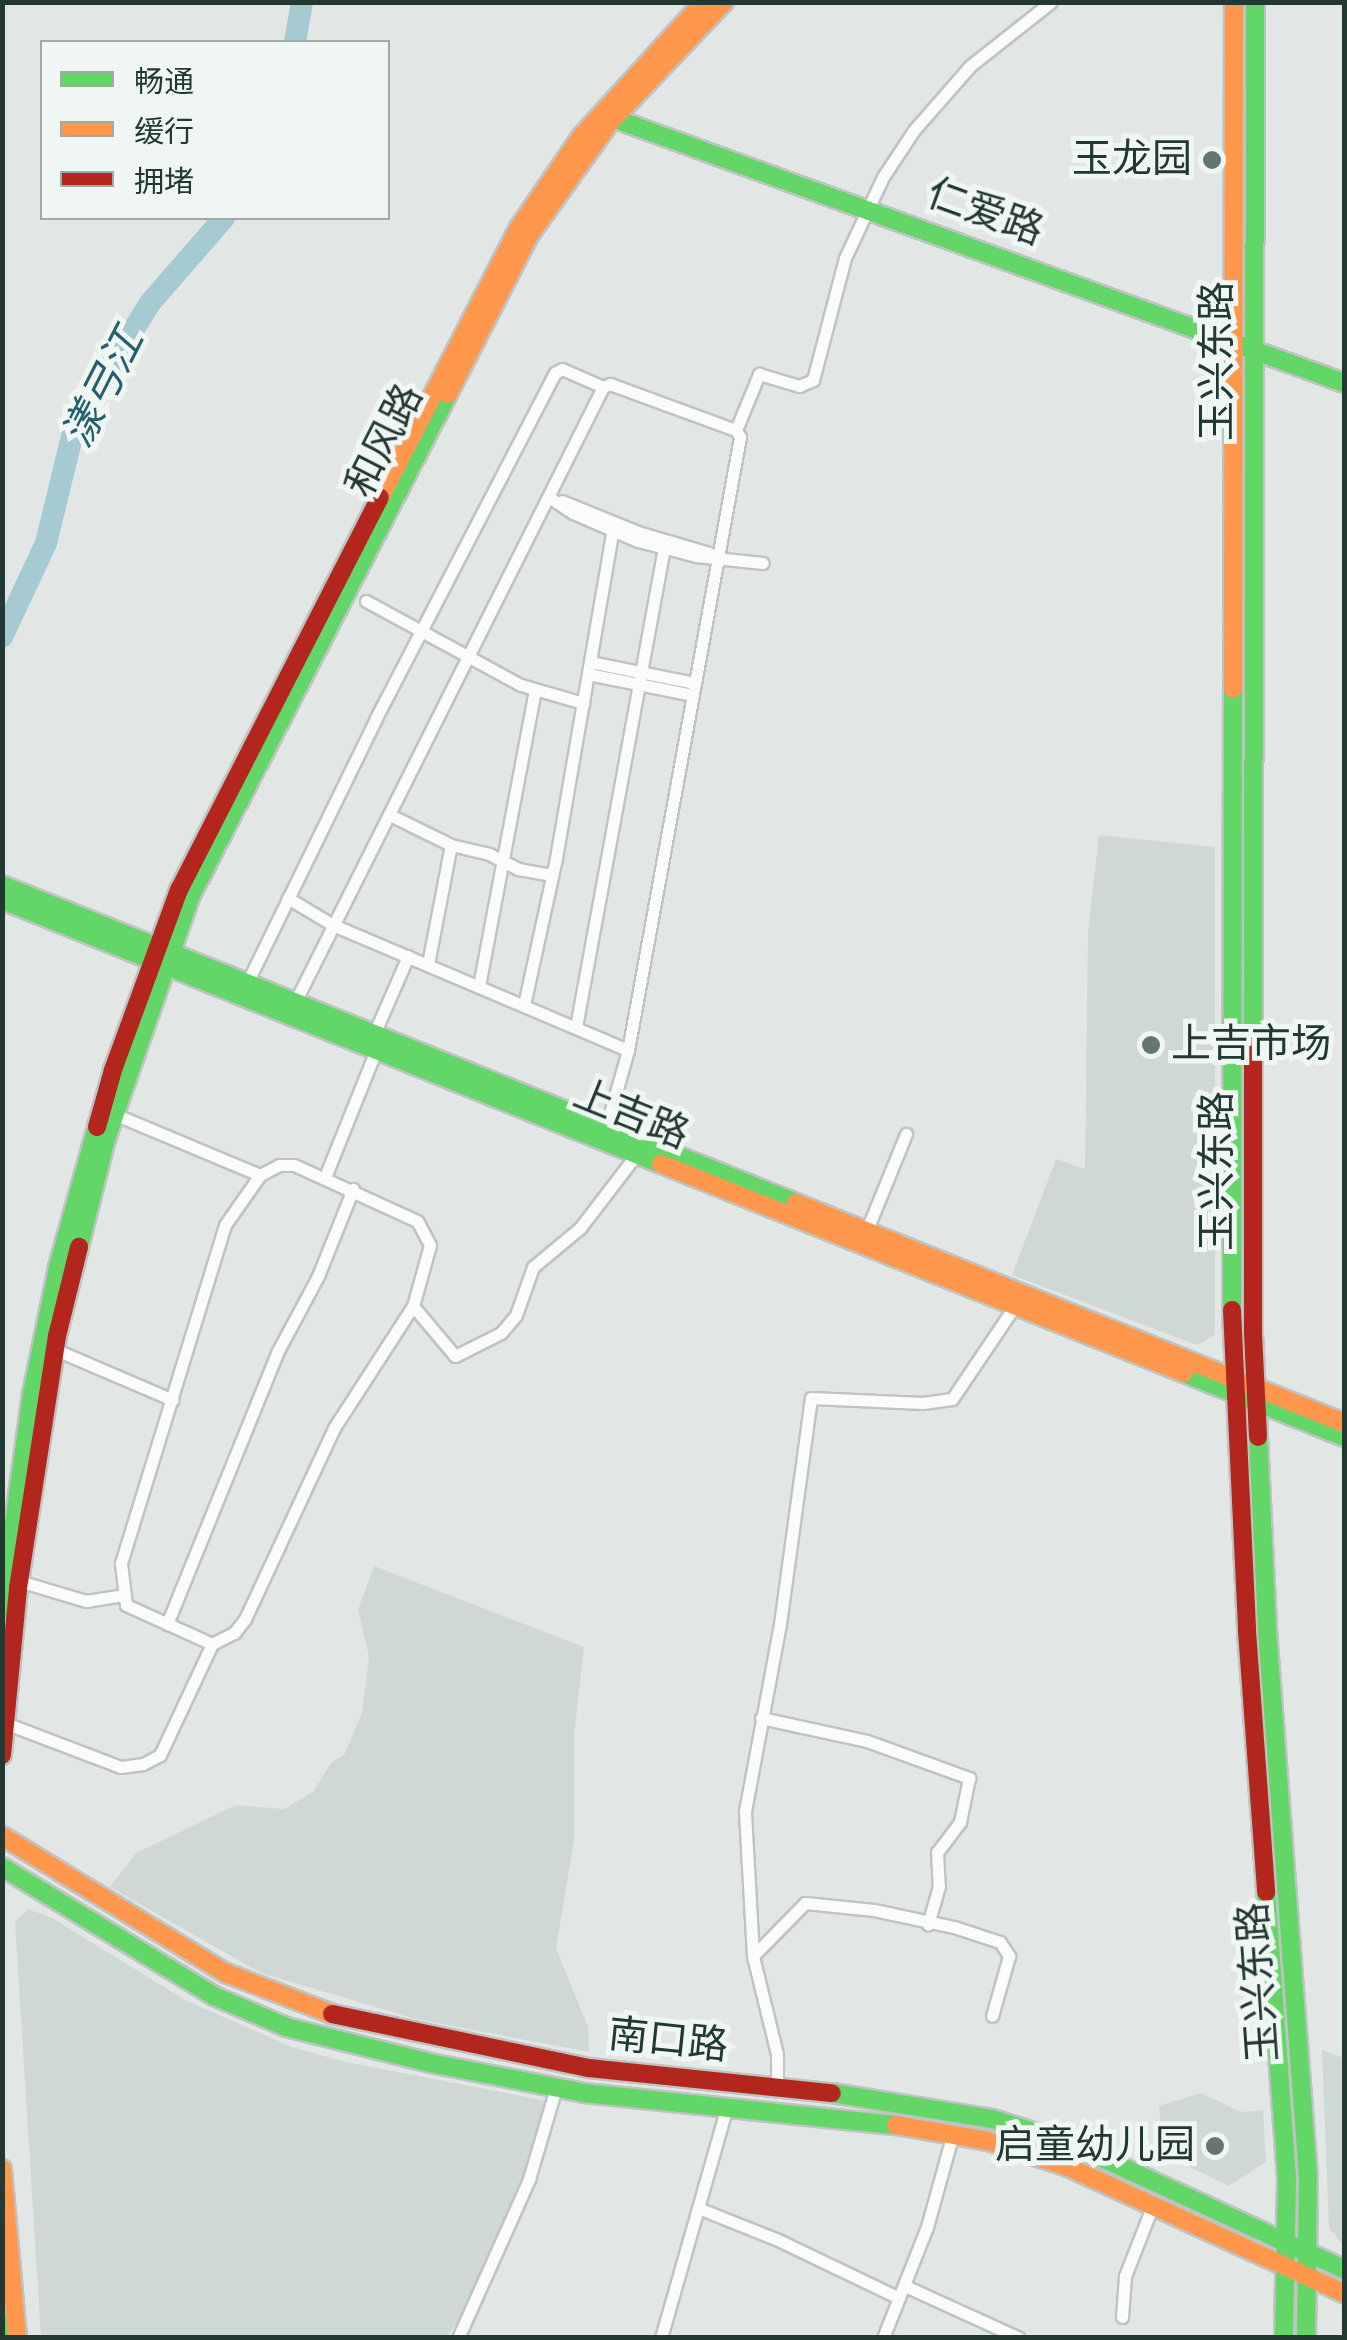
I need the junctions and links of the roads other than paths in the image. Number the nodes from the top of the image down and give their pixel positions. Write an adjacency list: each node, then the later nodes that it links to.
1 (704, 2): 6 (main road, 和风路)
2 (724, 2): 6 (main road, 和风路)
3 (1051, 2): 7 (street)
4 (1234, 2): 8 (main road, 玉兴东路)
5 (1255, 2): 9 (main road, 玉兴东路)
6 (607, 116): 7 (main road, 仁爱路); 34 (main road, 和风路)
7 (867, 208): 8 (main road, 仁爱路); 12 (street)
8 (1232, 342): 9 (main road, 仁爱路); 55 (main road, 玉兴东路)
9 (1253, 349): 10 (main road, 仁爱路); 56 (main road, 玉兴东路)
10 (1344, 383)
11 (604, 387): 12 (street); 13 (street); 19 (street)
12 (736, 430): 16 (street)
13 (548, 497): 14 (street); 20 (street)
14 (614, 527): 15 (street); 16 (street); 21 (street)
15 (664, 548): 16 (street); 22 (street)
16 (718, 557): 17 (street); 23 (street)
17 (762, 562)
18 (366, 601): 19 (street)
19 (421, 631): 20 (street); 31 (street)
20 (468, 658): 24 (street); 26 (street)
21 (589, 668): 22 (street); 25 (street)
22 (640, 679): 23 (street); 41 (street)
23 (693, 689): 43 (street)
24 (534, 690): 25 (street); 28 (street)
25 (583, 703): 29 (street)
26 (390, 815): 27 (street); 33 (street)
27 (451, 845): 28 (street); 36 (street)
28 (503, 862): 29 (street); 38 (street)
29 (552, 875): 40 (street)
30 (2, 885): 34 (main road, 上吉路)
31 (288, 898): 33 (street); 37 (street)
32 (2, 900): 34 (main road, 上吉路)
33 (333, 924): 35 (street); 39 (street)
34 (162, 955): 37 (main road, 上吉路); 42 (main road, 上吉路); 44 (main road); 62 (main road)
35 (408, 956): 36 (street); 42 (street)
36 (428, 964): 38 (street)
37 (247, 983): 39 (main road, 上吉路)
38 (480, 986): 40 (street)
39 (295, 1002): 42 (main road, 上吉路)
40 (524, 1005): 41 (street)
41 (576, 1027): 43 (street)
42 (375, 1042): 45 (main road, 上吉路); 47 (main road, 上吉路); 49 (street)
43 (628, 1050): 45 (street)
44 (114, 1114): 48 (street); 54 (main road)
45 (606, 1128): 51 (main road, 上吉路)
46 (906, 1134): 51 (street)
47 (636, 1155): 52 (street); 53 (main road, 上吉路)
48 (260, 1175): 49 (street); 57 (street)
49 (325, 1177): 50 (street)
50 (353, 1190): 52 (street); 63 (street)
51 (866, 1232): 55 (main road, 上吉路)
52 (413, 1306): 64 (street)
53 (1014, 1306): 55 (main road, 上吉路); 65 (street)
54 (54, 1348): 57 (street); 60 (main road)
55 (1234, 1387): 56 (main road); 80 (main road, 玉兴东路)
56 (1255, 1395): 58 (main road); 59 (main road); 81 (main road, 玉兴东路)
57 (173, 1400): 61 (street)
58 (1344, 1424)
59 (1344, 1438)
60 (19, 1581): 61 (street); 66 (main road)
61 (122, 1595): 63 (street)
62 (2, 1610)
63 (167, 1624): 64 (street)
64 (212, 1644): 66 (street)
65 (761, 1718): 70 (street); 71 (street)
66 (5, 1723): 67 (main road)
67 (2, 1756)
68 (2, 1836): 73 (main road, 南口路)
69 (2, 1867): 74 (main road, 南口路)
70 (928, 1924): 71 (street); 72 (street)
71 (753, 1956): 73 (street)
72 (992, 2016)
73 (778, 2087): 80 (main road, 南口路)
74 (556, 2088): 75 (main road, 南口路); 92 (street)
75 (727, 2106): 76 (main road, 南口路); 79 (street)
76 (953, 2133): 78 (main road, 南口路); 85 (street)
77 (2, 2169): 91 (main road)
78 (1152, 2207): 83 (main road, 南口路); 87 (street)
79 (698, 2208): 85 (street); 93 (street)
80 (1288, 2245): 81 (main road, 南口路); 83 (main road, 玉兴东路)
81 (1310, 2254): 82 (main road, 南口路); 84 (main road, 玉兴东路)
82 (1344, 2268)
83 (1288, 2270): 84 (main road, 南口路); 95 (main road, 玉兴东路)
84 (1309, 2279): 86 (main road, 南口路); 96 (main road, 玉兴东路)
85 (902, 2292): 89 (street); 94 (street)
86 (1344, 2293)
87 (1122, 2317)
88 (2, 2323): 90 (main road)
89 (1019, 2337)
90 (4, 2338)
91 (18, 2338)
92 (458, 2338)
93 (660, 2338)
94 (883, 2338)
95 (1284, 2338)
96 (1306, 2338)

